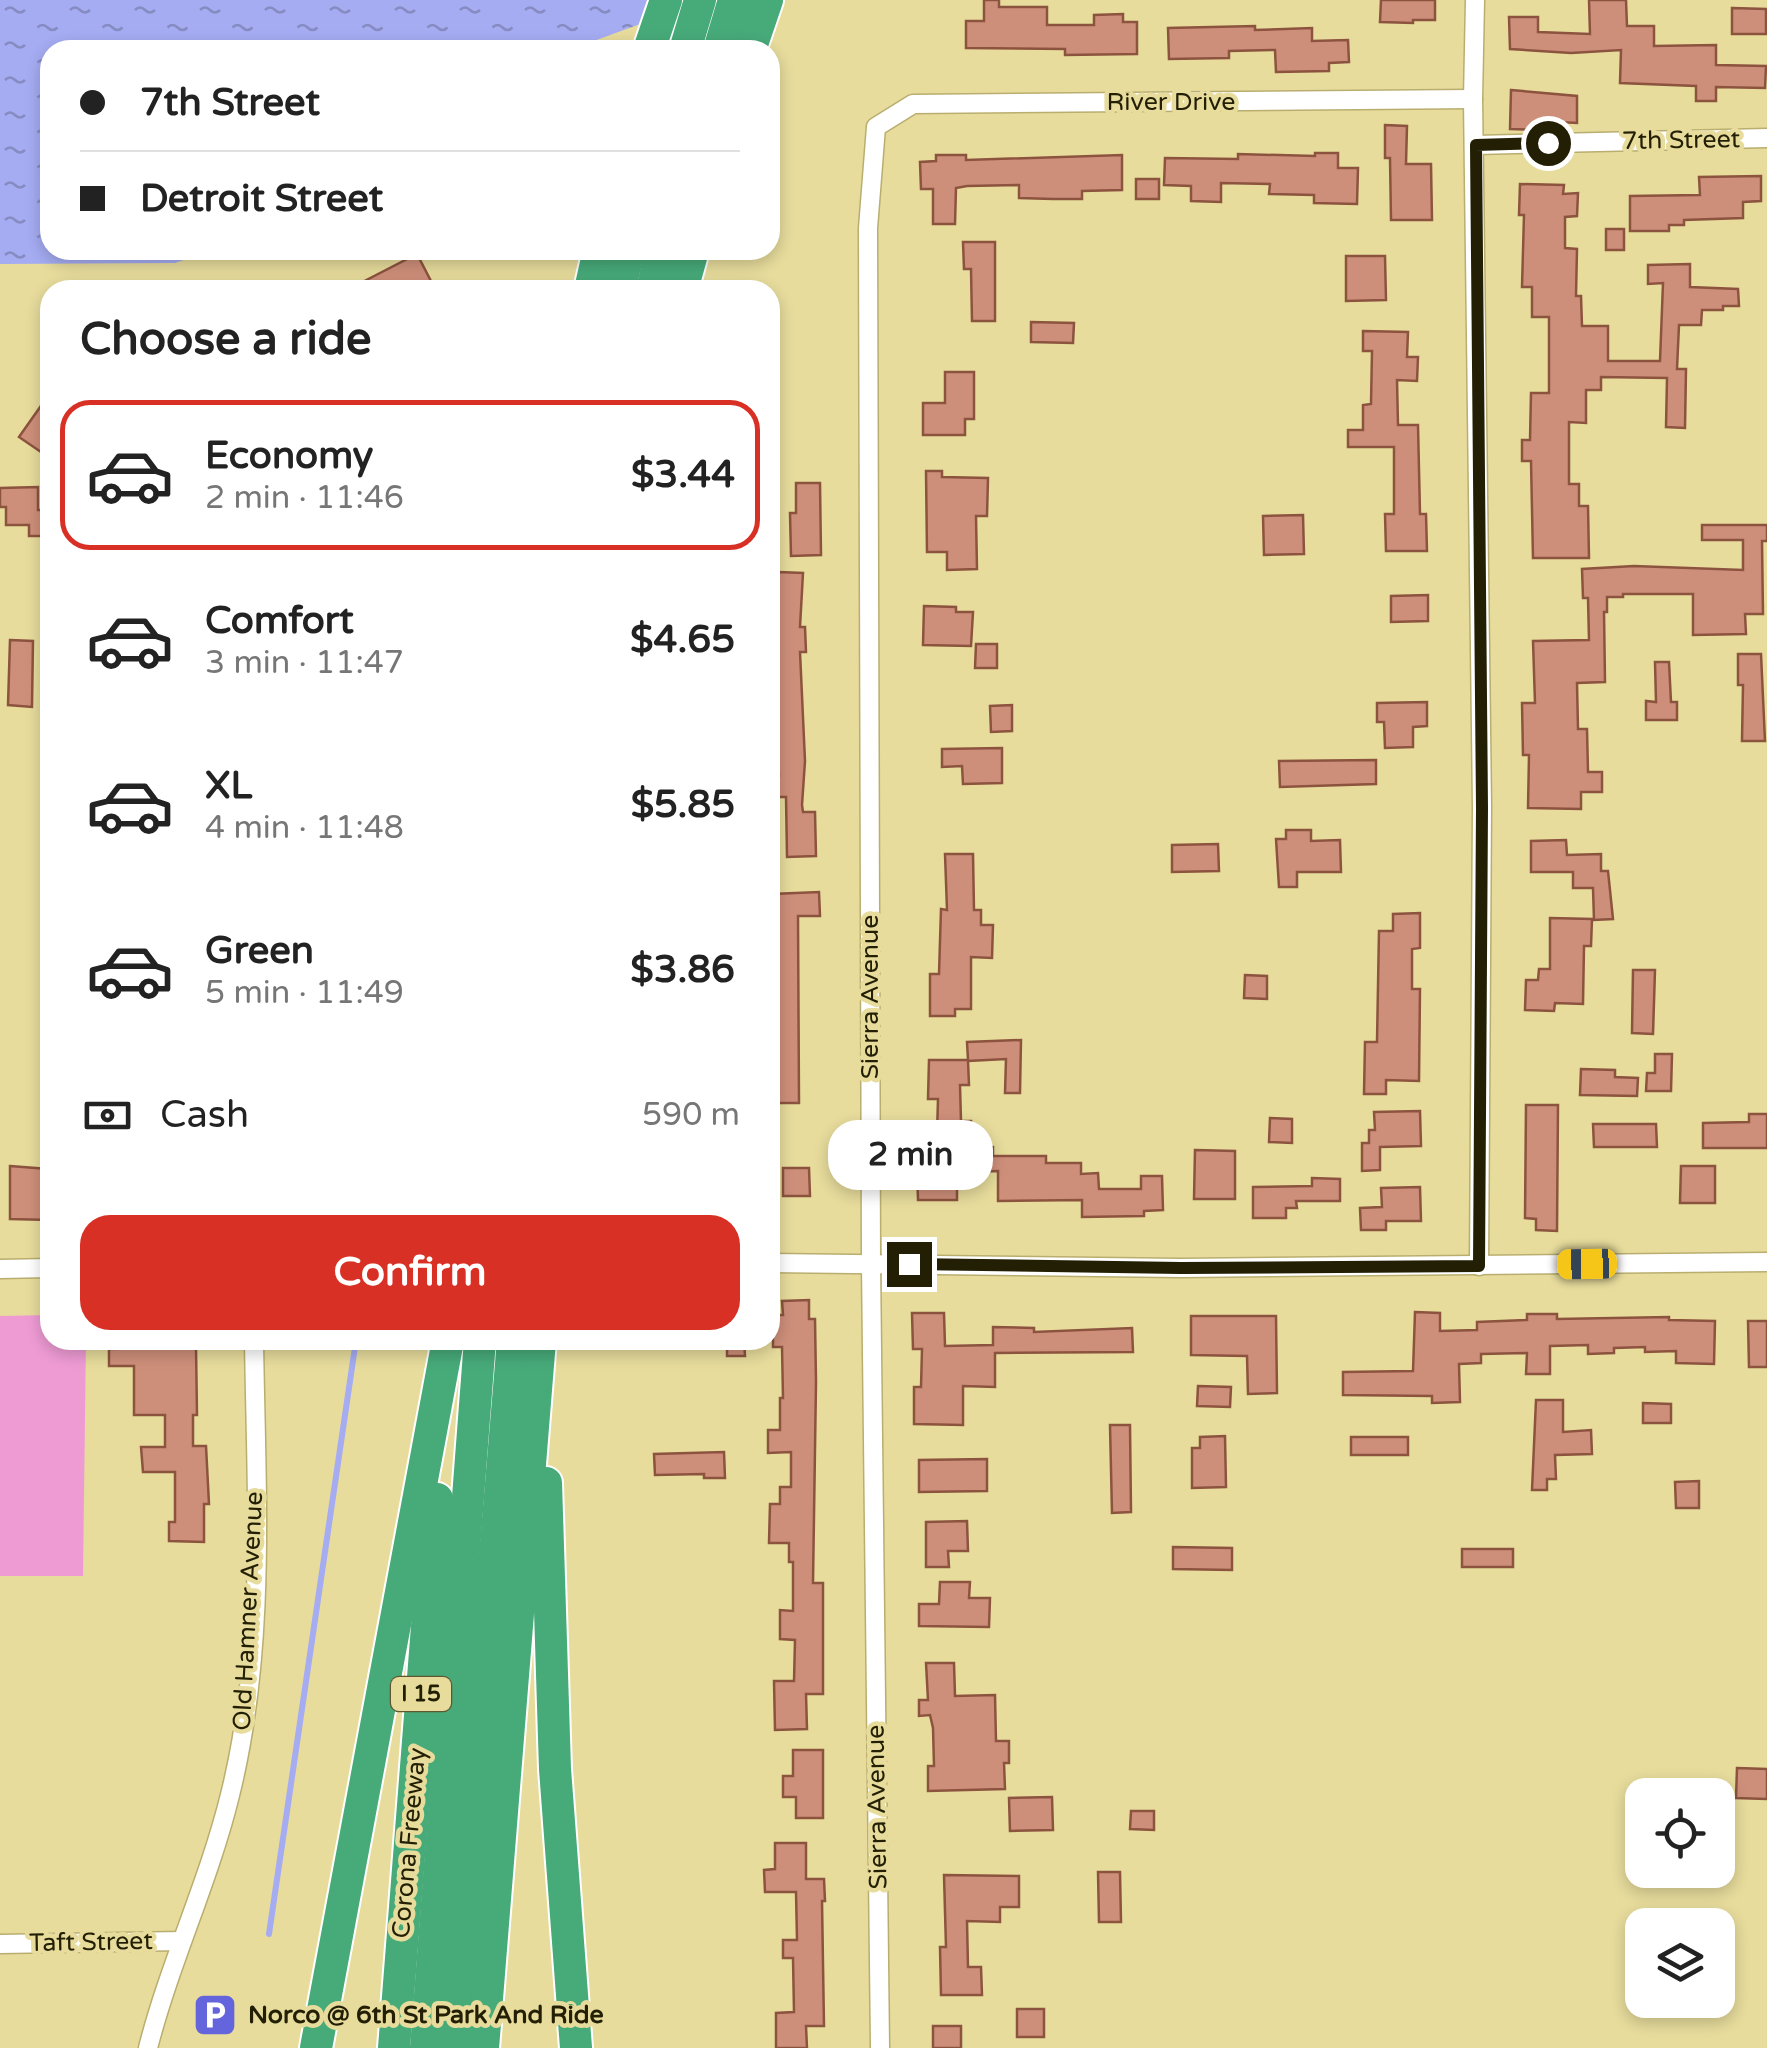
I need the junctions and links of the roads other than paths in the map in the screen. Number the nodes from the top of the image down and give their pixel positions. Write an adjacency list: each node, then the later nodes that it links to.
1 (666, 0): 6 (highway)
2 (700, 0): 7 (highway)
3 (734, 0): 8 (highway)
4 (768, 0): 9 (highway)
5 (1475, 0): 10 (street)
6 (652, 40)
7 (687, 40)
8 (722, 40)
9 (754, 40)
10 (1473, 100): 11 (street, River Drive); 13 (street)
11 (876, 127): 16 (street, Sierra Avenue)
12 (1767, 138): 13 (street, 7th Street)
13 (1476, 145): 17 (street)
14 (1767, 1262): 17 (street)
15 (780, 1263): 16 (street)
16 (870, 1264): 17 (street); 36 (street, Sierra Avenue)
17 (1479, 1266)
18 (40, 1268): 19 (street)
19 (0, 1269)
20 (254, 1350): 27 (street, Old Hamner Avenue)
21 (448, 1350): 30 (highway)
22 (449, 1350): 31 (highway, Corona Freeway / I 15)
23 (479, 1350): 32 (highway)
24 (513, 1350): 33 (highway)
25 (539, 1350): 34 (highway)
26 (540, 1350): 35 (highway)
27 (182, 1941): 28 (street, Taft Street); 29 (street, Old Hamner Avenue)
28 (0, 1944)
29 (148, 2048)
30 (316, 2048)
31 (394, 2048)
32 (426, 2048)
33 (454, 2048)
34 (483, 2048)
35 (576, 2048)
36 (880, 2048)

